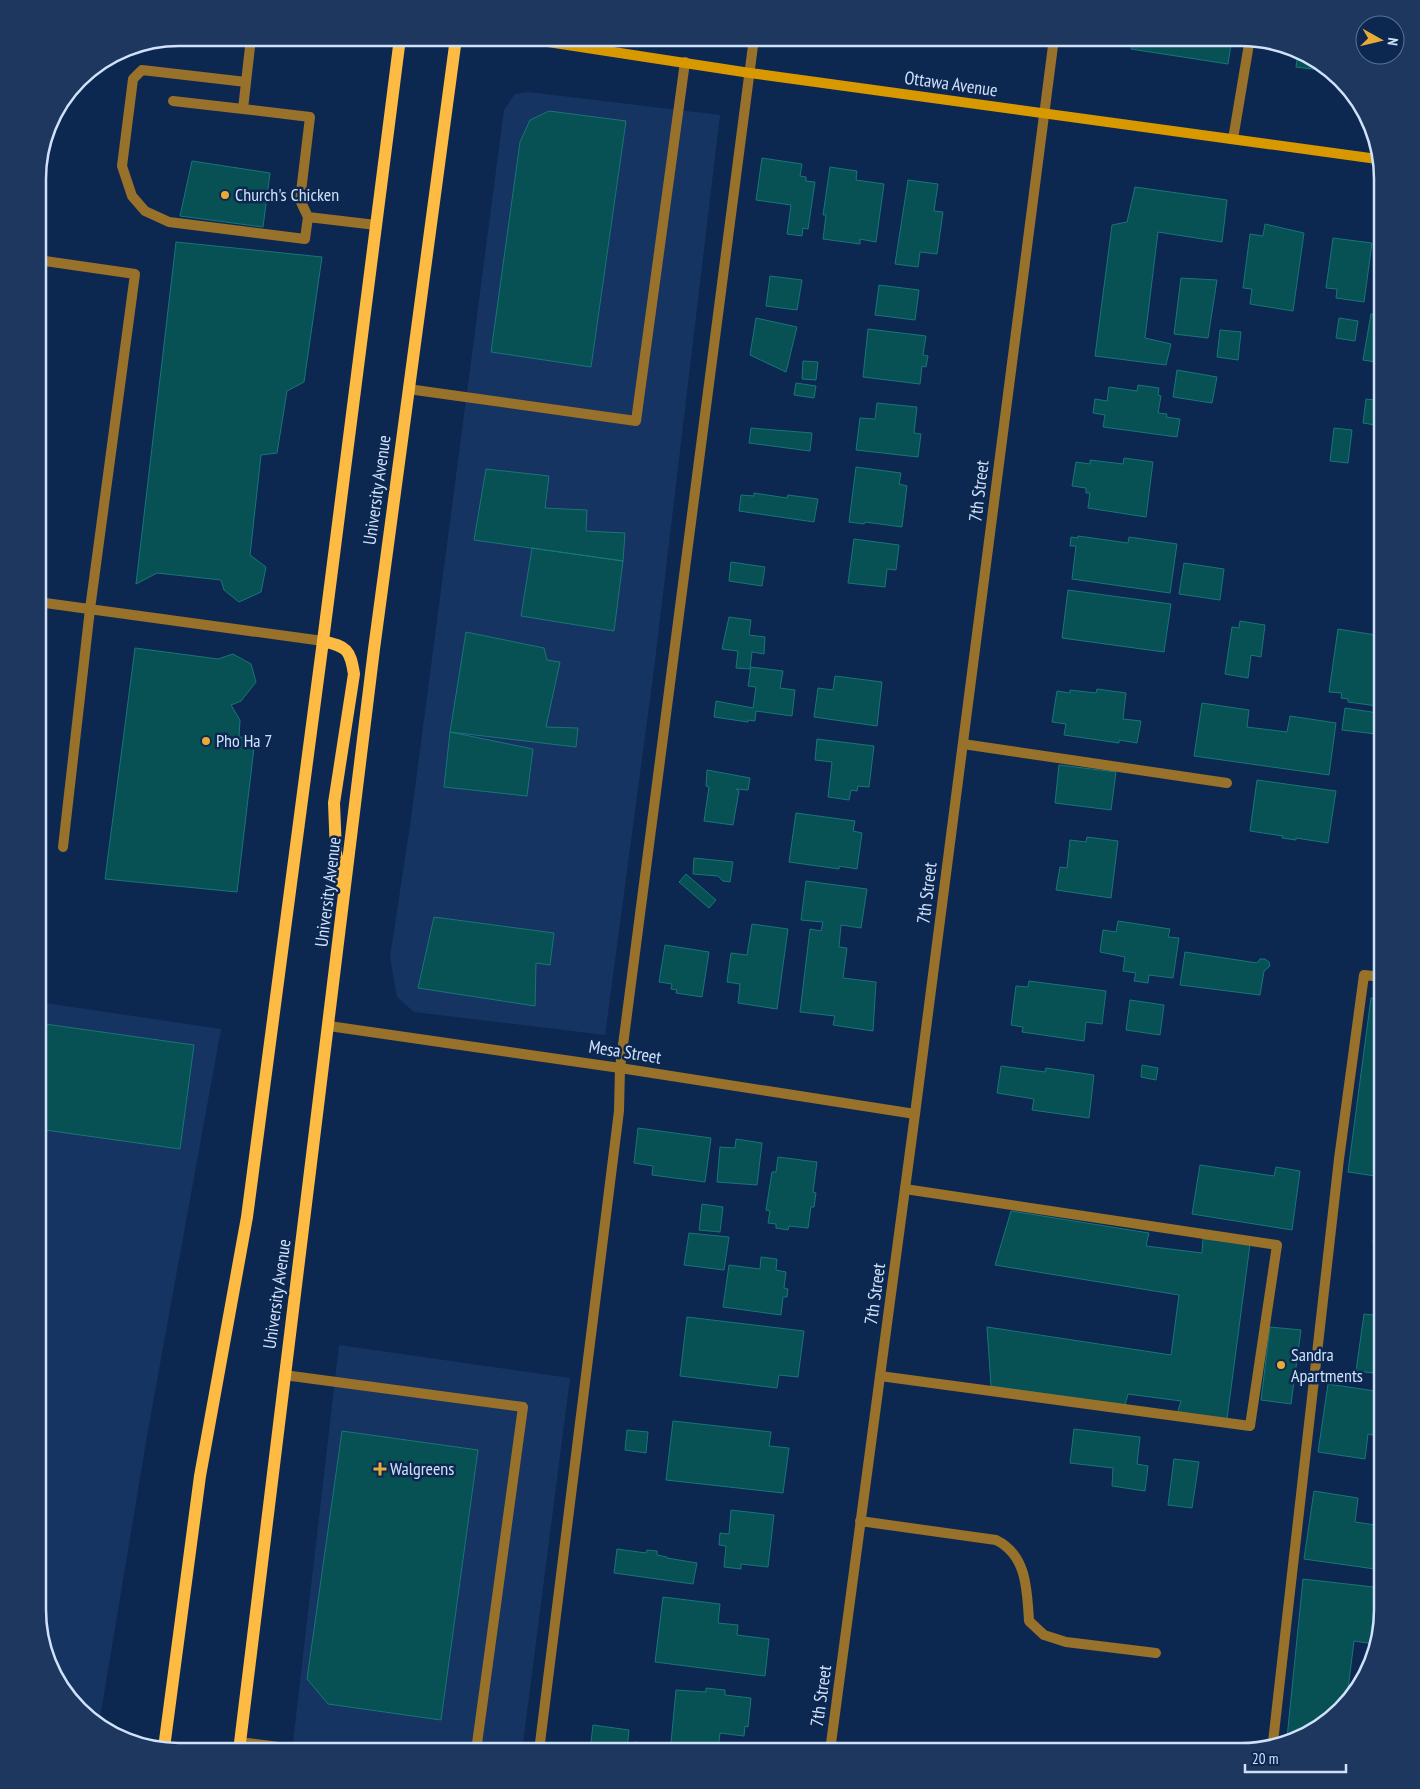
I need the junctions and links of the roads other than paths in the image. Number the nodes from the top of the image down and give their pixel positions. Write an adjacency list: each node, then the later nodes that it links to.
1 (250, 47): 10 (street)
2 (399, 47): 17 (main road, University Avenue)
3 (455, 47): 19 (main road, University Avenue)
4 (583, 47): 8 (street, Ottawa Avenue)
5 (753, 47): 9 (street)
6 (1053, 47): 13 (street, 7th Street)
7 (1248, 47): 14 (street)
8 (685, 62): 9 (street, Ottawa Avenue); 19 (street)
9 (750, 73): 13 (street, Ottawa Avenue); 29 (street)
10 (246, 82): 12 (street); 16 (street)
11 (173, 101): 12 (street)
12 (243, 109): 16 (street)
13 (1044, 112): 14 (street, Ottawa Avenue); 23 (street, 7th Street)
14 (1232, 139): 15 (street, Ottawa Avenue)
15 (1372, 158)
16 (308, 217): 17 (street)
17 (376, 225): 22 (main road, University Avenue)
18 (47, 261): 21 (street)
19 (408, 389): 26 (main road, University Avenue)
20 (47, 603): 21 (street)
21 (90, 609): 22 (street); 25 (street)
22 (323, 641): 26 (main road); 37 (main road, University Avenue)
23 (963, 744): 24 (street); 30 (street, 7th Street)
24 (1227, 783)
25 (63, 847)
26 (345, 897): 28 (main road, University Avenue)
27 (1374, 976): 36 (street)
28 (329, 1026): 29 (street, Mesa Street); 32 (main road, University Avenue)
29 (620, 1068): 30 (street, Mesa Street); 40 (street)
30 (915, 1114): 31 (street, 7th Street)
31 (905, 1189): 33 (street, 7th Street); 33 (street)
32 (284, 1375): 38 (main road, University Avenue); 39 (street)
33 (880, 1376): 34 (street, 7th Street)
34 (860, 1521): 35 (street); 41 (street, 7th Street)
35 (1156, 1653)
36 (1273, 1738)
37 (165, 1742)
38 (240, 1743)
39 (477, 1743)
40 (540, 1743)
41 (831, 1743)

